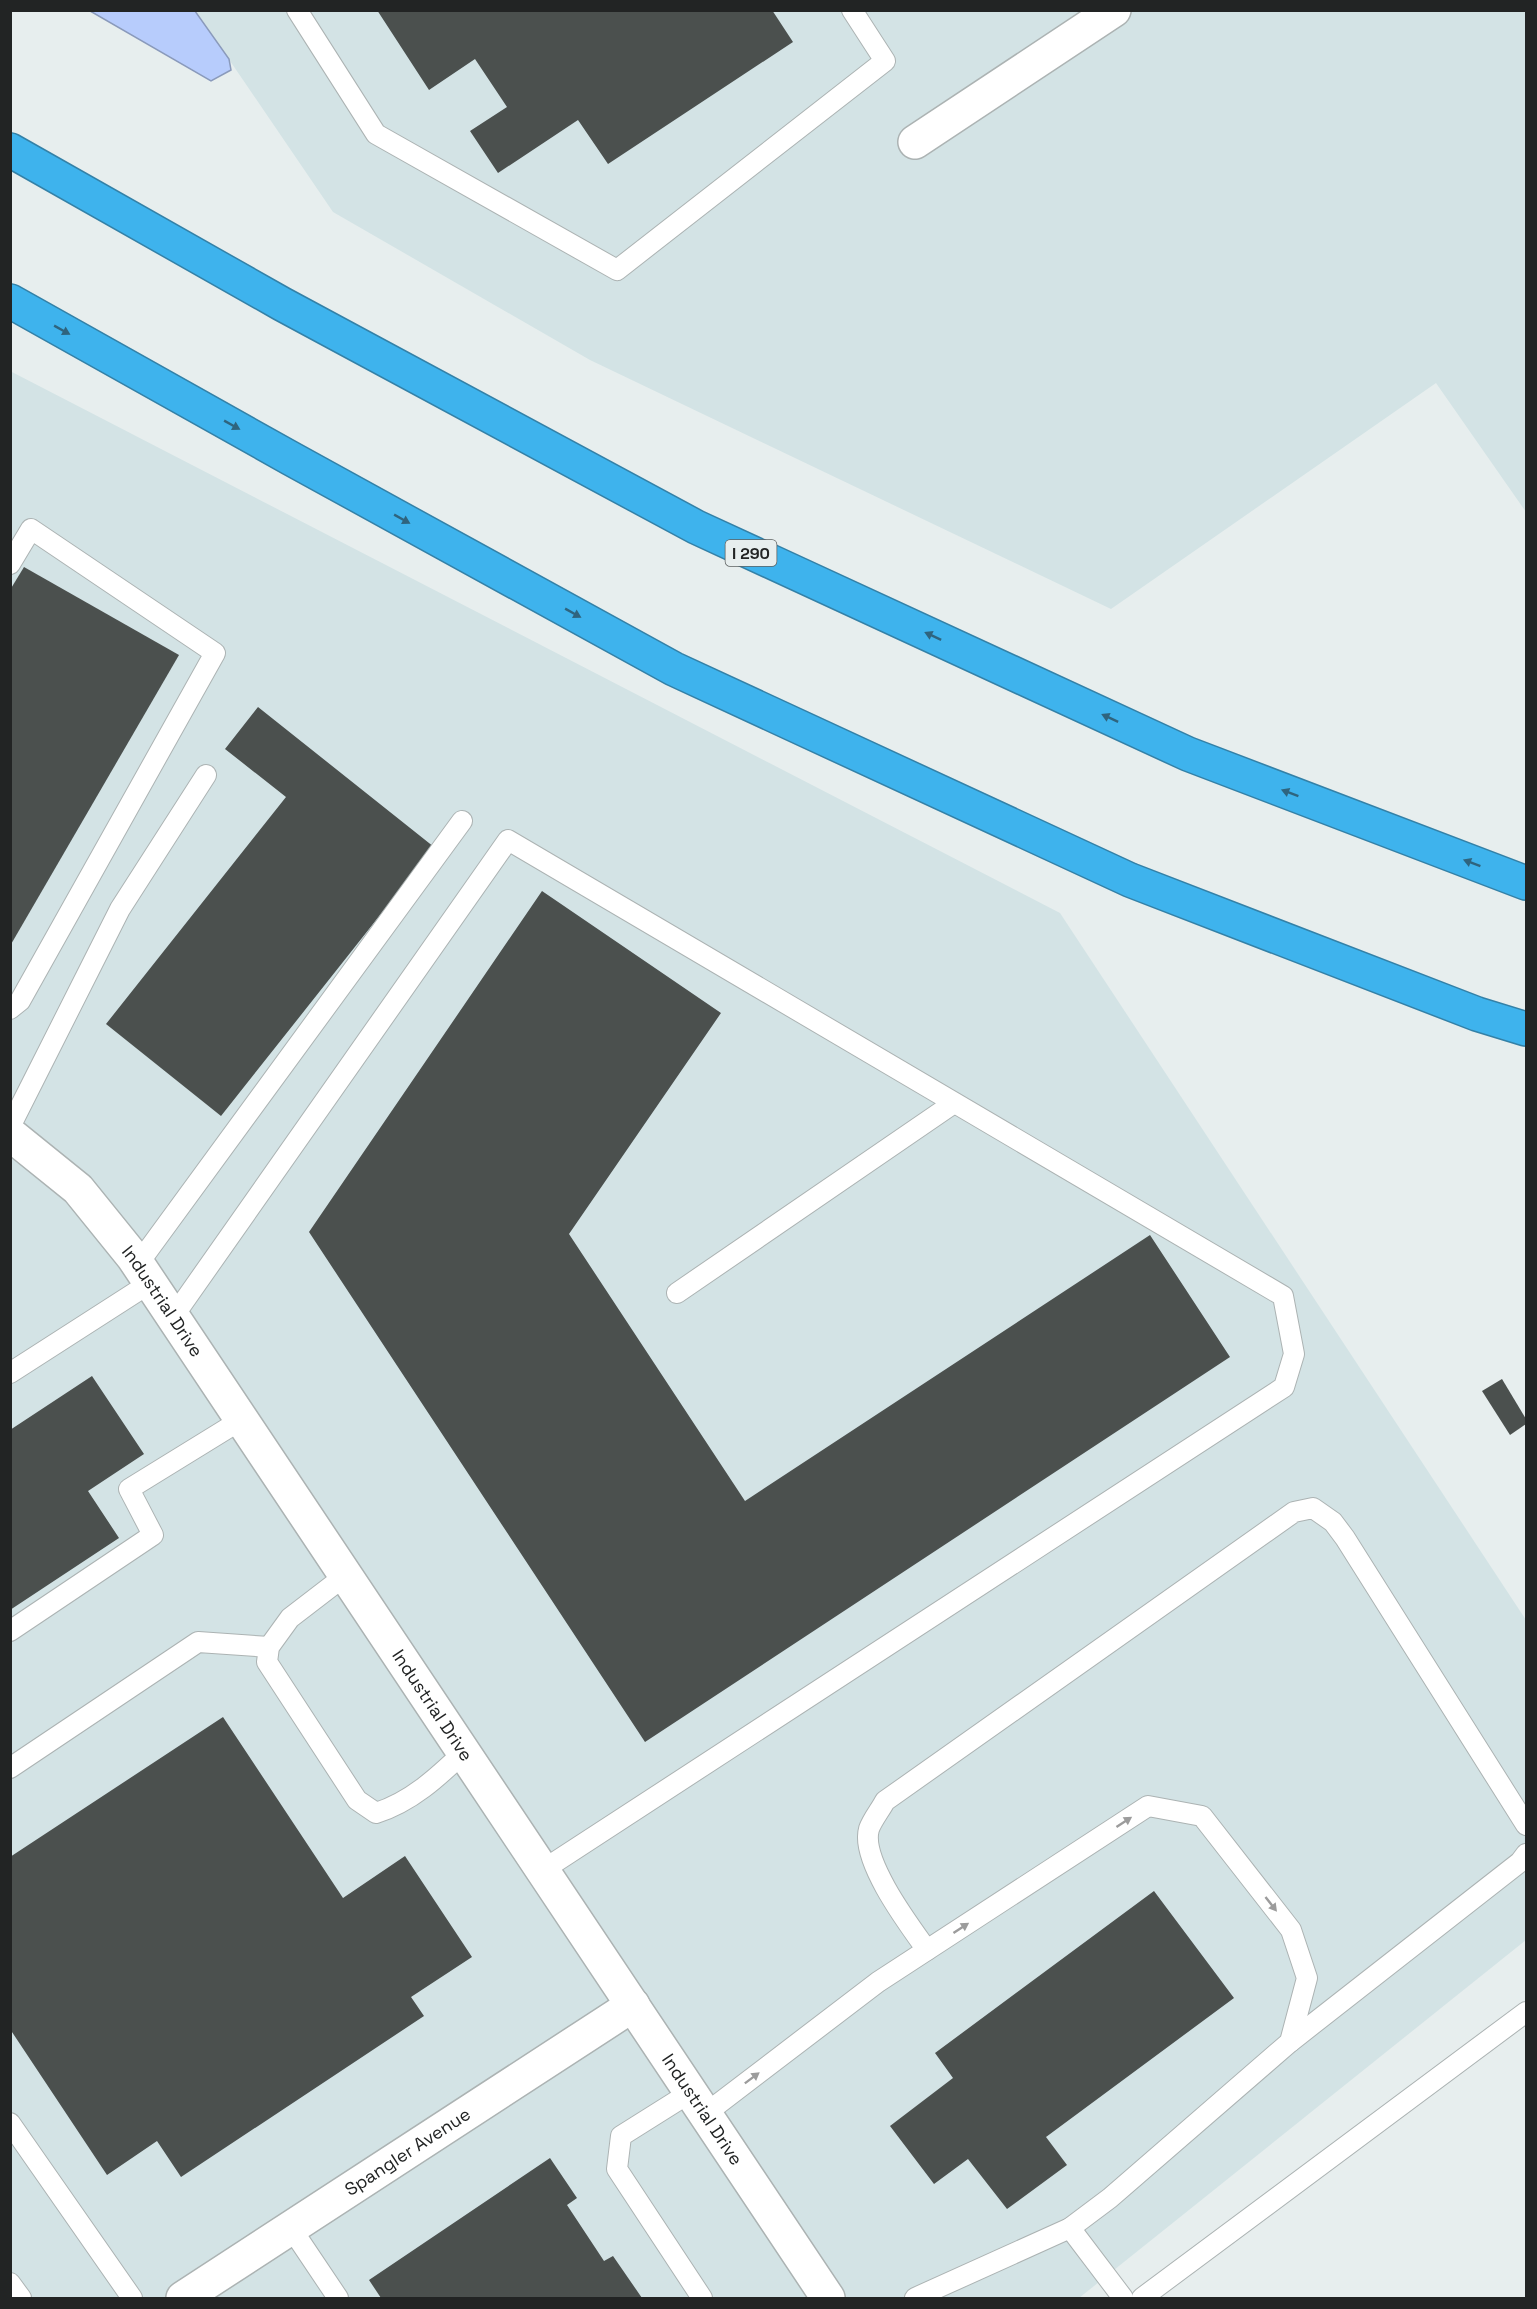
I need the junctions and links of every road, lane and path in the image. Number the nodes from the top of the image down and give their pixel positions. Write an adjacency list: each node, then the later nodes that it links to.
1 (297, 10): 2 (lane)
2 (852, 10)
3 (1114, 10): 4 (street)
4 (915, 142)
5 (10, 150): 10 (highway, I 290, one-way to 5)
6 (10, 301): 12 (highway, one-way to 12)
7 (10, 564): 11 (lane)
8 (206, 775): 14 (lane)
9 (462, 821): 16 (lane)
10 (1527, 883)
11 (10, 1009)
12 (1527, 1029)
13 (954, 1103): 17 (lane); 18 (lane); 28 (lane)
14 (10, 1127)
15 (10, 1134): 16 (street, Industrial Drive)
16 (144, 1274): 18 (street, Industrial Drive); 19 (lane)
17 (677, 1293)
18 (173, 1317): 20 (street, Industrial Drive)
19 (10, 1373)
20 (242, 1420): 21 (street, Industrial Drive); 22 (lane)
21 (346, 1575): 23 (lane); 24 (street, Industrial Drive)
22 (10, 1631)
23 (269, 1647): 24 (lane); 25 (lane)
24 (464, 1752): 28 (street, Industrial Drive)
25 (10, 1768)
26 (1527, 1826): 29 (lane)
27 (1527, 1854): 32 (lane)
28 (543, 1870): 30 (street, Industrial Drive)
29 (927, 1950): 32 (lane, one-way to 32); 33 (lane, one-way to 29)
30 (633, 2005): 33 (street, Industrial Drive); 35 (street, Spangler Avenue)
31 (1527, 2012): 46 (lane)
32 (1290, 2042): 36 (lane)
33 (698, 2103): 42 (lane); 43 (street, Industrial Drive)
34 (10, 2123): 39 (lane)
35 (291, 2228): 40 (street, Spangler Avenue); 41 (lane)
36 (1070, 2228): 44 (lane); 45 (lane)
37 (10, 2283): 38 (lane)
38 (21, 2298)
39 (132, 2298)
40 (183, 2298)
41 (338, 2298)
42 (702, 2298)
43 (828, 2298)
44 (915, 2298)
45 (1124, 2298)
46 (1142, 2298)

